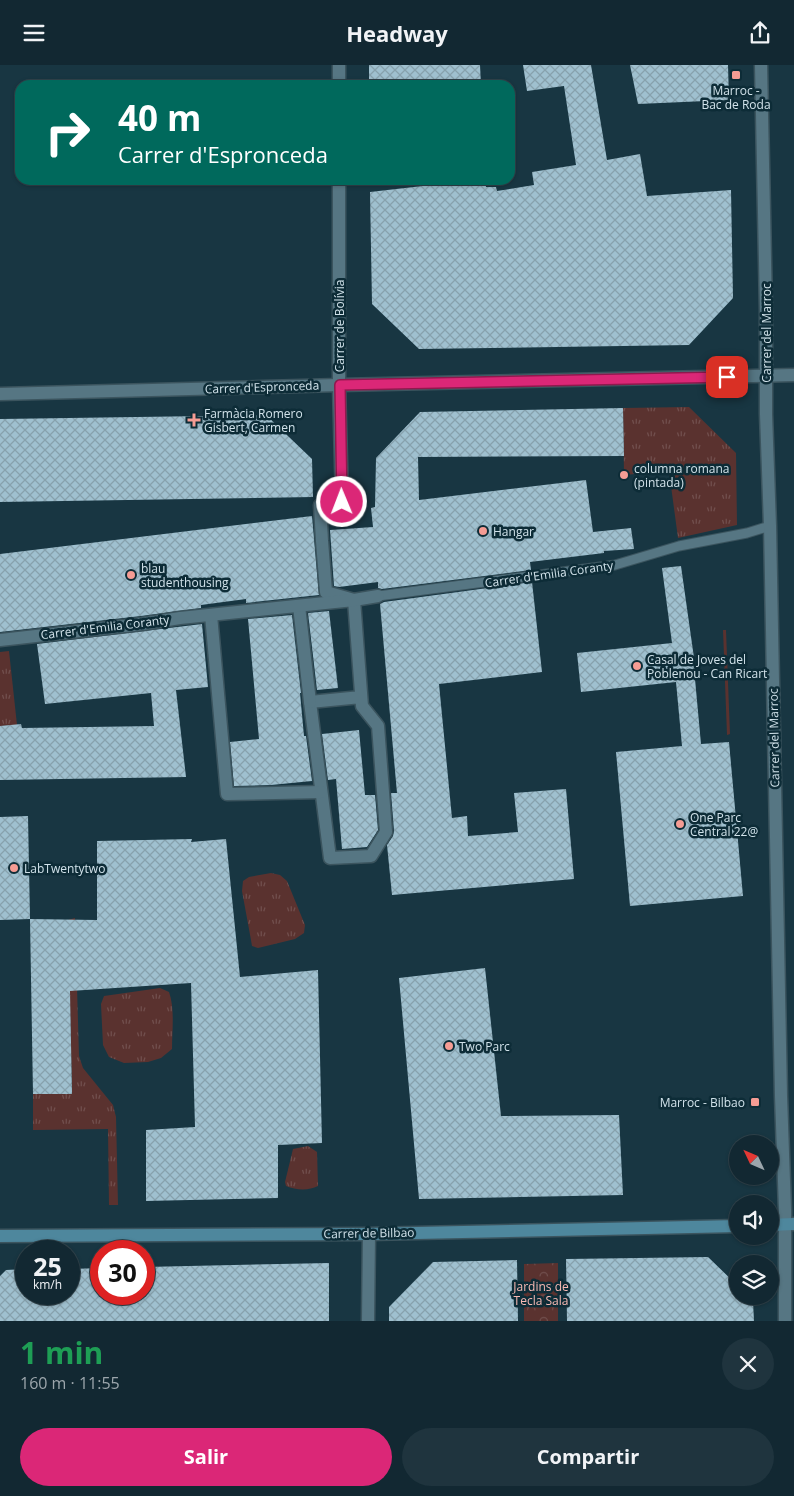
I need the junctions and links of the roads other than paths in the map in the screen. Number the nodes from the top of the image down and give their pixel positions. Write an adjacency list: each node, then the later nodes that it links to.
1 (339, 65): 3 (street)
2 (761, 65): 6 (street, Carrer del Marroc)
3 (339, 80)
4 (339, 185): 7 (street, Carrer de Bolívia)
5 (794, 375): 6 (street, Carrer d'Espronceda)
6 (766, 376): 7 (street, Carrer d'Espronceda); 11 (street, Carrer del Marroc)
7 (340, 385): 8 (street, Carrer d'Espronceda); 9 (street, Carrer de Bolívia)
8 (0, 394)
9 (342, 502)
10 (320, 505): 13 (street, Carrer d'Emilia Coranty)
11 (770, 526): 12 (lane, Carrer d'Emilia Coranty); 20 (street, Carrer del Marroc)
12 (378, 596): 13 (street, Carrer d'Emilia Coranty)
13 (354, 600): 14 (street, Carrer d'Emilia Coranty); 17 (street)
14 (299, 606): 15 (street, Carrer d'Emilia Coranty); 18 (street)
15 (211, 615): 16 (street, Carrer d'Emilia Coranty); 19 (street)
16 (0, 640)
17 (361, 697): 18 (street); 19 (street)
18 (310, 702): 19 (street)
19 (321, 791)
20 (790, 1224): 25 (street, Carrer del Marroc)
21 (729, 1226): 22 (main road, Carrer de Bilbao)
22 (369, 1234): 23 (main road, Carrer de Bilbao); 24 (street)
23 (0, 1236)
24 (368, 1321)
25 (785, 1321)

